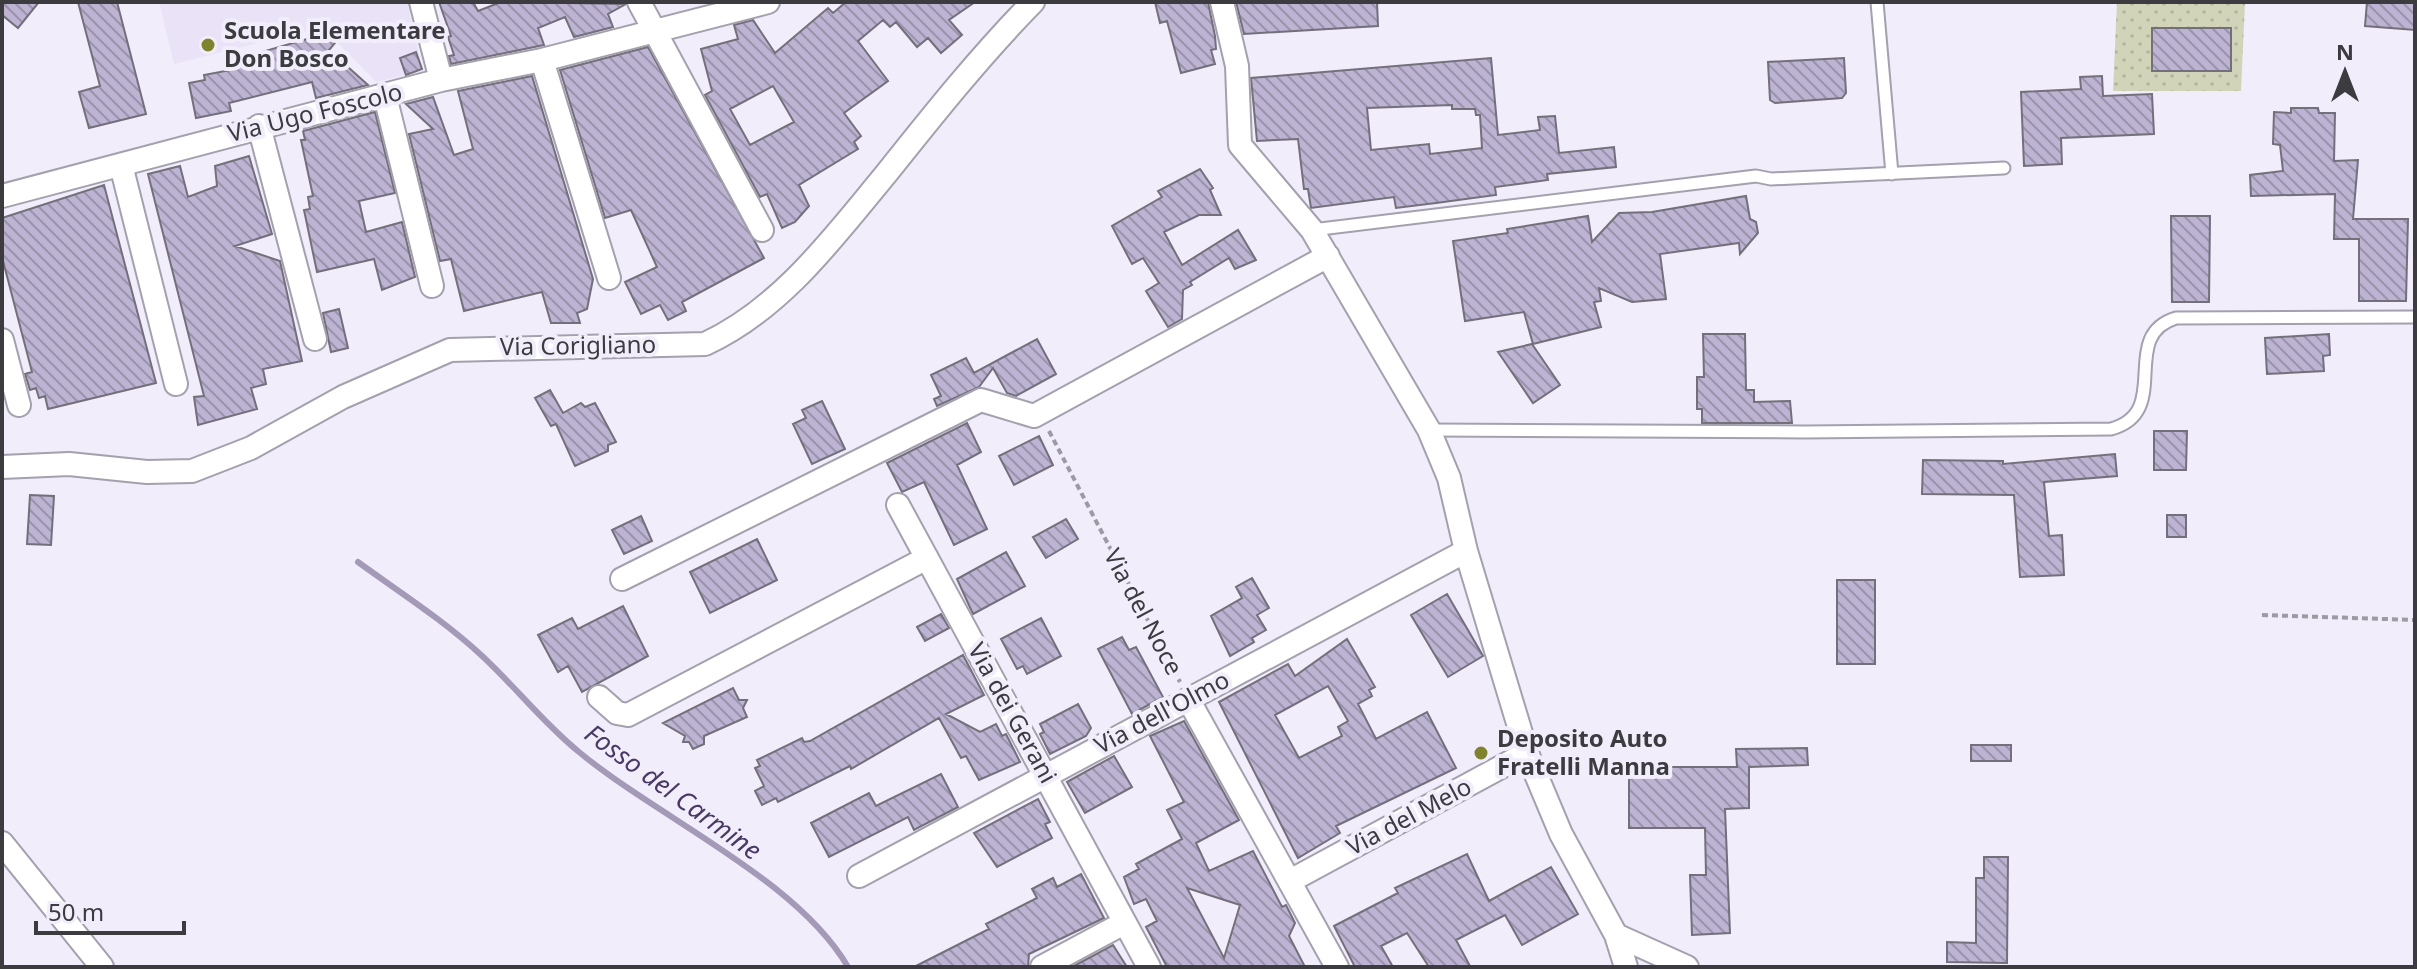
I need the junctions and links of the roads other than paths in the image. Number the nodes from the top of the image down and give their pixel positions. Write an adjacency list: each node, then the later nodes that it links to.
1 (421, 2): 9 (street)
2 (639, 2): 7 (street)
3 (768, 2): 7 (street, Via Ugo Foscolo)
4 (1033, 2): 27 (street, Via Corigliano)
5 (1222, 2): 17 (street)
6 (1877, 2): 14 (lane)
7 (654, 31): 8 (street, Via Ugo Foscolo); 16 (street)
8 (542, 60): 9 (street, Via Ugo Foscolo); 19 (street)
9 (441, 80): 10 (street, Via Ugo Foscolo)
10 (385, 96): 11 (street, Via Ugo Foscolo); 20 (street)
11 (259, 126): 12 (street, Via Ugo Foscolo); 22 (street)
12 (121, 165): 15 (street, Via Ugo Foscolo); 24 (street)
13 (2004, 168): 14 (lane)
14 (1892, 174): 17 (lane)
15 (2, 196)
16 (762, 230)
17 (1312, 230): 18 (street)
18 (1328, 256): 26 (street); 31 (street)
19 (609, 278)
20 (432, 286)
21 (2415, 317): 26 (lane)
22 (315, 339)
23 (2, 340): 25 (street)
24 (176, 384)
25 (19, 405)
26 (1429, 430): 29 (street)
27 (2, 467)
28 (898, 505): 30 (street, Via dei Gerani)
29 (1466, 551): 33 (street, Via dell'Olmo); 34 (street)
30 (927, 558): 32 (street); 35 (street, Via dei Gerani)
31 (622, 579)
32 (599, 697)
33 (1188, 699): 35 (street, Via dell'Olmo); 38 (street, Via del Noce)
34 (1527, 753): 38 (street, Via del Melo); 40 (street)
35 (1046, 774): 37 (street, Via dell'Olmo); 39 (street, Via dei Gerani)
36 (2, 843): 41 (street)
37 (859, 876)
38 (1290, 881): 44 (street, Via del Noce)
39 (1124, 923): 42 (street); 43 (street, Via dei Gerani)
40 (1616, 935): 45 (street); 46 (street)
41 (102, 967)
42 (1042, 967)
43 (1149, 967)
44 (1337, 967)
45 (1626, 967)
46 (1687, 967)

